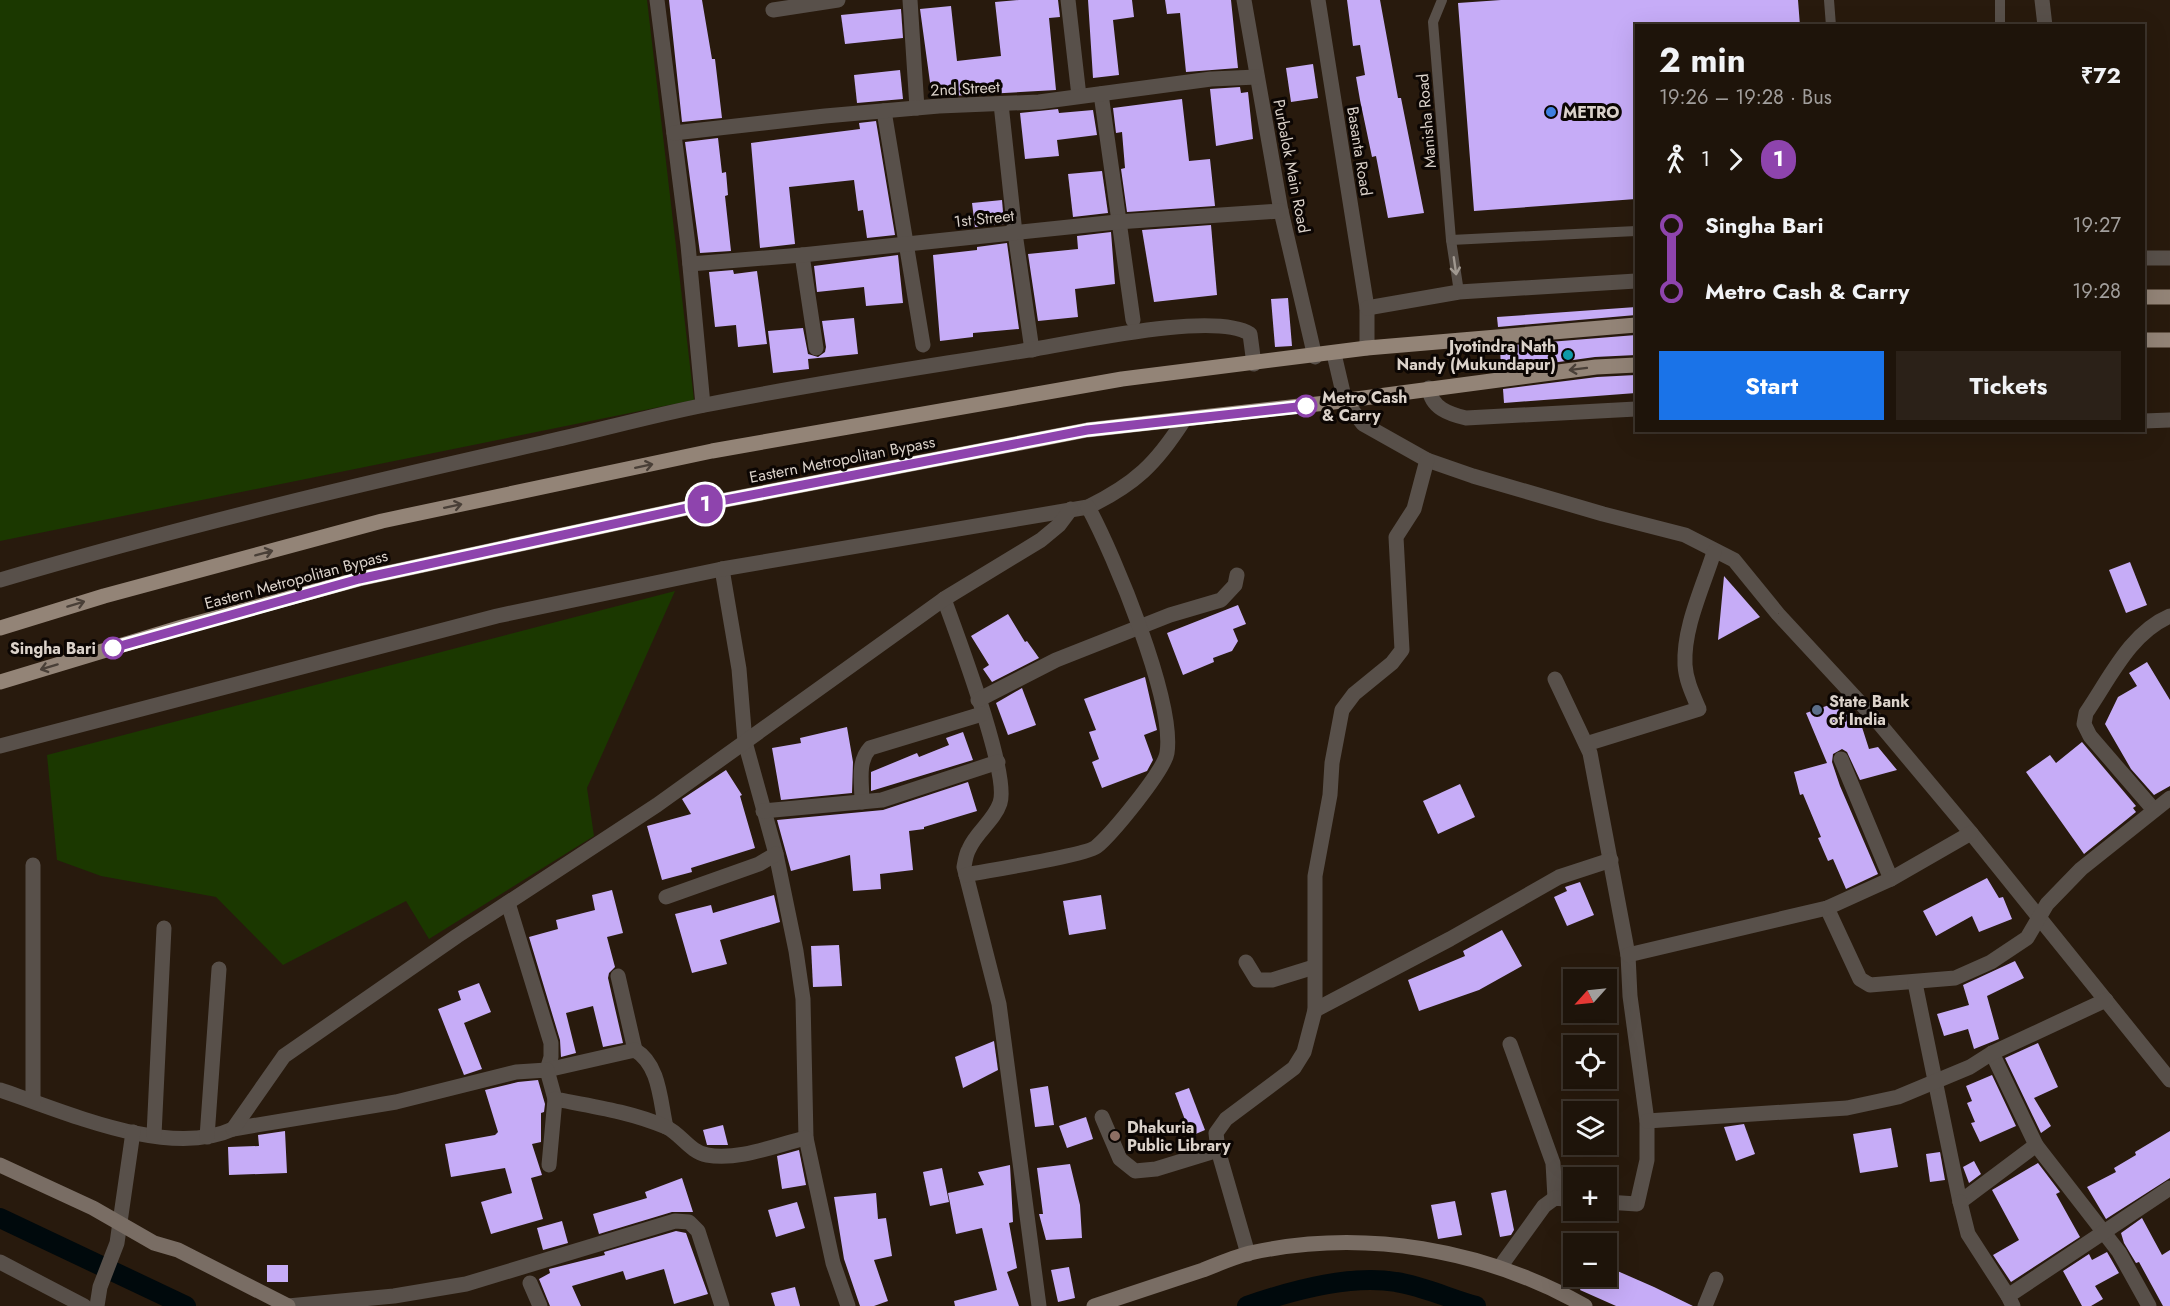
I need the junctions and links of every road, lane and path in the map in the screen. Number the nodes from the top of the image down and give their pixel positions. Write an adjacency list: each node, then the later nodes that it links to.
1 (657, 0): 21 (street)
2 (838, 0): 11 (street)
3 (910, 0): 19 (street)
4 (1068, 0): 17 (street)
5 (1244, 0): 15 (street, Purbalok Main Road)
6 (1318, 0): 36 (street, Basanta Road)
7 (1442, 0): 26 (lane, Manisha Road)
8 (1829, 0): 12 (lane)
9 (2000, 0): 13 (lane)
10 (2042, 0): 14 (street)
11 (773, 10)
12 (1831, 24)
13 (2000, 24)
14 (2045, 24)
15 (1257, 77): 16 (street, 2nd Street); 22 (street, Purbalok Main Road)
16 (1101, 93): 17 (street, 2nd Street); 23 (street)
17 (1079, 96): 18 (street, 2nd Street)
18 (1001, 104): 19 (street, 2nd Street); 25 (street)
19 (917, 108): 20 (street, 2nd Street)
20 (884, 111): 21 (street, 2nd Street); 27 (street)
21 (674, 133): 31 (street)
22 (1281, 211): 23 (street, 1st Street); 46 (street, Purbalok Main Road)
23 (1117, 222): 25 (street, 1st Street); 37 (street)
24 (1635, 231): 26 (lane)
25 (1015, 233): 27 (street, 1st Street); 44 (street)
26 (1452, 240): 33 (lane, Manisha Road, one-way to 33)
27 (905, 244): 28 (street, 1st Street); 41 (street)
28 (802, 255): 31 (street, 1st Street); 42 (street)
29 (2145, 258): 30 (street)
30 (2170, 258)
31 (690, 264): 51 (street)
32 (1635, 281): 33 (street)
33 (1459, 292): 36 (street)
34 (2145, 297): 35 (main road)
35 (2170, 297)
36 (1367, 308): 43 (street, Basanta Road)
37 (1133, 321)
38 (1635, 325): 43 (main road, Eastern Metropolitan Bypass)
39 (2145, 340): 40 (main road)
40 (2170, 340)
41 (923, 345)
42 (816, 348)
43 (1367, 348): 45 (main road, Eastern Metropolitan Bypass)
44 (1032, 350): 47 (street); 51 (street)
45 (1334, 354): 46 (main road, Eastern Metropolitan Bypass); 50 (street)
46 (1315, 357): 47 (main road, Eastern Metropolitan Bypass)
47 (1254, 364): 65 (main road, Eastern Metropolitan Bypass, one-way to 47)
48 (1635, 365): 49 (main road, Eastern Metropolitan Bypass, one-way to 49)
49 (1429, 388): 50 (main road, Eastern Metropolitan Bypass); 52 (street)
50 (1345, 400): 53 (main road, Eastern Metropolitan Bypass); 56 (street)
51 (703, 405): 62 (street)
52 (1635, 409)
53 (1184, 420): 57 (street); 68 (main road, Eastern Metropolitan Bypass, one-way to 68)
54 (2170, 420): 55 (street)
55 (2145, 421)
56 (1426, 460): 59 (street); 92 (street)
57 (1088, 507): 58 (street); 66 (street)
58 (1071, 509): 60 (street); 63 (street)
59 (1714, 552): 71 (street); 79 (street)
60 (722, 569): 70 (street); 72 (street)
61 (1237, 575): 66 (street)
62 (0, 580)
63 (944, 599): 69 (street); 70 (street)
64 (2170, 616): 77 (street)
65 (0, 627)
66 (1139, 628): 69 (street); 83 (street)
67 (1555, 679): 71 (street)
68 (0, 682)
69 (980, 707): 74 (street); 76 (street)
70 (745, 742): 78 (street); 86 (street)
71 (1586, 744): 81 (street)
72 (0, 746)
73 (1841, 759): 84 (street)
74 (998, 762): 76 (street); 83 (street)
75 (2170, 798): 77 (street)
76 (862, 802): 78 (street)
77 (2154, 810): 88 (street)
78 (763, 811): 80 (street)
79 (1971, 833): 84 (street); 88 (street)
80 (776, 854): 85 (street); 114 (street)
81 (1611, 860): 90 (street); 97 (street)
82 (33, 865): 106 (street)
83 (966, 875): 138 (street)
84 (1892, 879): 87 (street)
85 (666, 897)
86 (508, 903): 101 (street); 110 (street)
87 (1827, 908): 90 (street); 95 (street)
88 (2039, 920): 95 (street); 96 (street)
89 (164, 928): 112 (street)
90 (1628, 955): 108 (street)
91 (1246, 962): 92 (street)
92 (1314, 967): 97 (street)
93 (219, 969): 113 (street)
94 (618, 976): 99 (street)
95 (1915, 983): 103 (street)
96 (2106, 1000): 100 (street); 102 (street)
97 (1315, 1010): 116 (street)
98 (1510, 1044): 120 (street)
99 (636, 1050): 101 (street); 109 (street)
100 (1992, 1053): 103 (street); 115 (street)
101 (547, 1070): 105 (street); 110 (street)
102 (2170, 1080)
103 (1937, 1081): 108 (street); 122 (street)
104 (0, 1090): 106 (street)
105 (555, 1099): 109 (street); 118 (street)
106 (33, 1101): 111 (street)
107 (1102, 1117): 116 (street)
108 (1647, 1121): 123 (street)
109 (666, 1127): 114 (street)
110 (233, 1129): 113 (street)
111 (133, 1132): 112 (street); 124 (street)
112 (154, 1135): 113 (street)
113 (207, 1137)
114 (806, 1138): 137 (street)
115 (2036, 1145): 122 (street); 125 (street)
116 (1218, 1150): 126 (street)
117 (0, 1164): 124 (street)
118 (549, 1165)
119 (2170, 1188): 125 (street)
120 (1555, 1198): 121 (street); 128 (street)
121 (1563, 1199)
122 (1960, 1202): 131 (street)
123 (1617, 1203)
124 (120, 1224): 133 (street); 134 (street)
125 (2104, 1232): 131 (street); 142 (street)
126 (1248, 1254): 128 (street); 139 (street)
127 (0, 1262): 132 (street)
128 (1500, 1267): 140 (street)
129 (1716, 1279): 141 (street)
130 (530, 1283): 135 (street)
131 (2010, 1301)
132 (84, 1306)
133 (98, 1306)
134 (288, 1306): 136 (street)
135 (540, 1306)
136 (722, 1306)
137 (848, 1306)
138 (1039, 1306)
139 (1094, 1306)
140 (1585, 1306)
141 (1705, 1306)
142 (2149, 1306)

